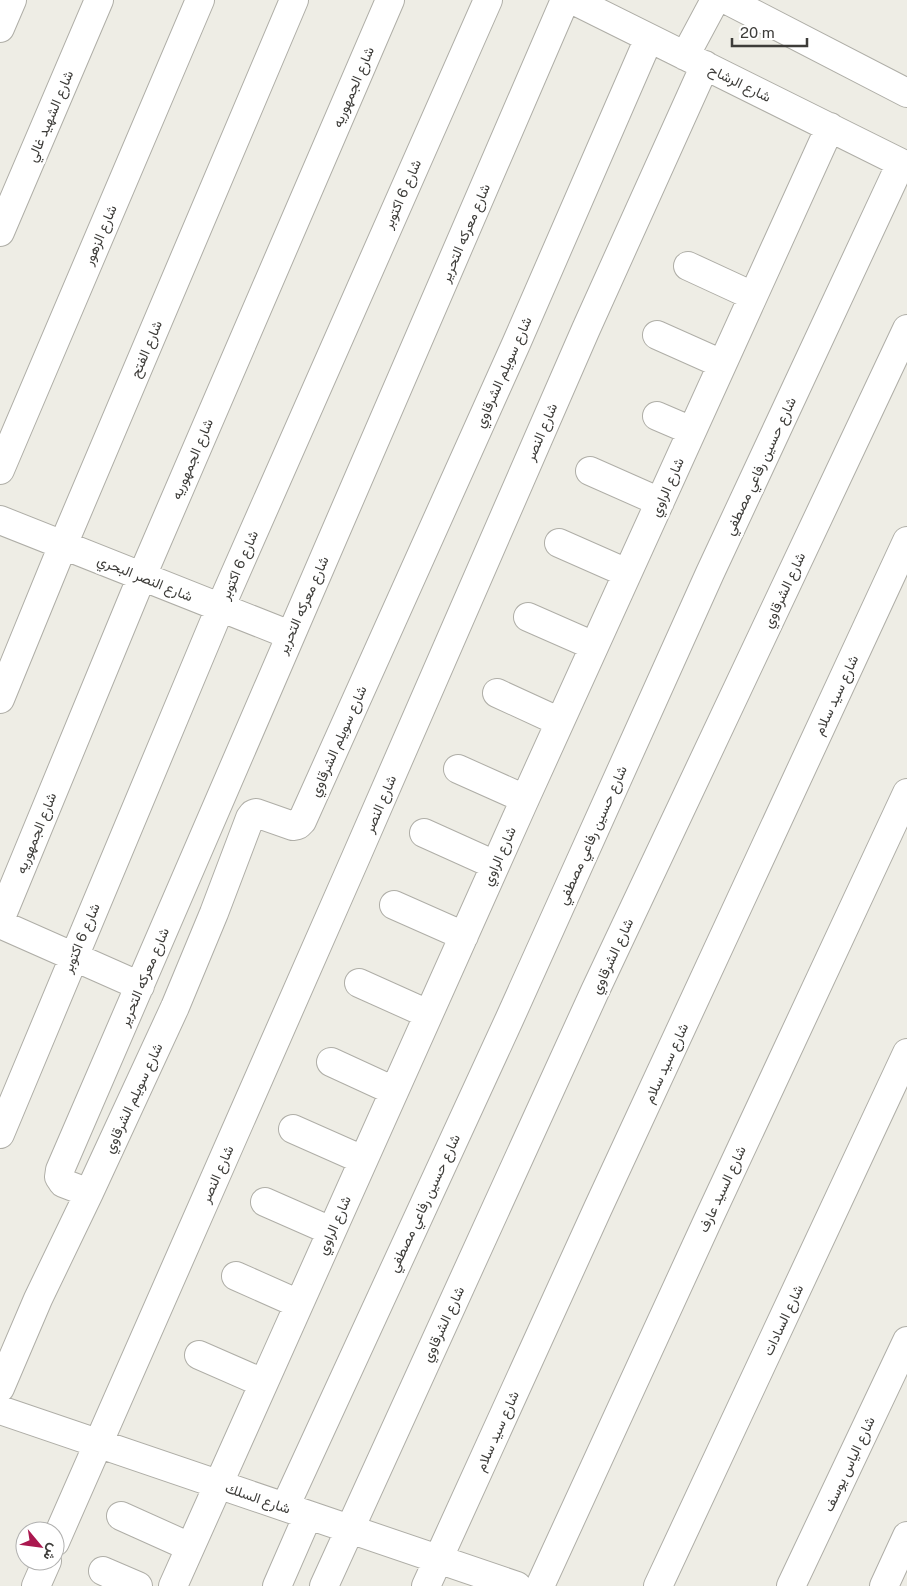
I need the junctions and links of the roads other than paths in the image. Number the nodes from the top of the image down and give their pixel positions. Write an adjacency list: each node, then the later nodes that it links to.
1 (12, 0): 11 (street)
2 (99, 0): 17 (street, شارع الشهيد غالي)
3 (200, 0): 25 (street, شارع الزهور)
4 (294, 0): 31 (street, شارع الفتح)
5 (390, 0): 33 (street, شارع الجمهوريه)
6 (488, 0): 34 (street, شارع 6 اكتوبر)
7 (565, 0): 36 (street, شارع معركه التحرير)
8 (573, 0): 12 (street, شارع الرشاح)
9 (715, 0): 13 (street, شارع النصر)
10 (727, 0): 14 (street)
11 (0, 28)
12 (649, 38): 13 (street, شارع الرشاح); 59 (street, شارع سويلم الشرقاوي)
13 (695, 60): 15 (street, شارع الرشاح); 69 (street, شارع النصر)
14 (907, 93)
15 (830, 127): 16 (street, شارع الرشاح); 19 (street, شارع الراوي)
16 (904, 164): 71 (street, شارع حسين رفاعي مصطفي)
17 (0, 232)
18 (688, 266): 19 (street)
19 (753, 296): 22 (street, شارع الراوي)
20 (907, 329): 74 (street, شارع الشرقاوي)
21 (657, 335): 22 (street)
22 (722, 364): 24 (street, شارع الراوي)
23 (657, 416): 24 (street)
24 (692, 431): 27 (street, شارع الراوي)
25 (0, 470)
26 (590, 471): 27 (street)
27 (660, 502): 32 (street, شارع الراوي)
28 (0, 520): 31 (street, شارع النصر البحري)
29 (907, 541): 77 (street, شارع سيد سلام)
30 (559, 543): 32 (street)
31 (63, 545): 33 (street, شارع النصر البحري); 39 (street, شارع الفتح)
32 (627, 573): 37 (street, شارع الراوي)
33 (142, 576): 34 (street, شارع النصر البحري); 47 (street, شارع الجمهوريه)
34 (220, 608): 36 (street, شارع النصر البحري); 49 (street, شارع 6 اكتوبر)
35 (528, 617): 37 (street)
36 (290, 635): 51 (street, شارع معركه التحرير)
37 (594, 646): 40 (street, شارع الراوي)
38 (497, 694): 40 (street)
39 (0, 700)
40 (560, 722): 43 (street, شارع الراوي)
41 (458, 769): 43 (street)
42 (907, 793): 87 (street, شارع السيد عارف)
43 (525, 799): 45 (street, شارع الراوي)
44 (424, 833): 45 (street)
45 (495, 865): 48 (street, شارع الراوي)
46 (394, 905): 48 (street)
47 (0, 922): 49 (street)
48 (464, 936): 52 (street, شارع الراوي)
49 (74, 956): 51 (street); 57 (street, شارع 6 اكتوبر)
50 (359, 983): 52 (street)
51 (140, 986): 59 (street, شارع معركه التحرير)
52 (428, 1014): 55 (street, شارع الراوي)
53 (907, 1053): 88 (street, شارع السادات)
54 (331, 1062): 55 (street)
55 (394, 1091): 58 (street, شارع الراوي)
56 (293, 1129): 58 (street)
57 (0, 1134)
58 (363, 1160): 61 (street, شارع الراوي)
59 (90, 1193): 67 (street, شارع سويلم الشرقاوي)
60 (265, 1202): 61 (street)
61 (331, 1231): 63 (street, شارع الراوي)
62 (236, 1276): 63 (street)
63 (299, 1304): 66 (street, شارع الراوي)
64 (907, 1341): 89 (street, شارع الياس يوسف)
65 (199, 1355): 66 (street)
66 (263, 1383): 70 (street, شارع الراوي)
67 (0, 1388)
68 (0, 1410): 69 (street, شارع السلك)
69 (98, 1444): 70 (street, شارع السلك); 73 (street, شارع النصر)
70 (218, 1485): 71 (street, شارع السلك); 76 (street, شارع الراوي)
71 (296, 1511): 74 (street, شارع السلك); 83 (street, شارع حسين رفاعي مصطفي)
72 (121, 1516): 76 (street)
73 (64, 1521)
74 (349, 1529): 77 (street, شارع السلك); 84 (street, شارع الشرقاوي)
75 (907, 1536): 90 (street)
76 (190, 1547): 82 (street, شارع الراوي)
77 (439, 1560): 85 (street, شارع سيد سلام); 86 (street, شارع السلك)
78 (43, 1571): 80 (street)
79 (104, 1571): 81 (street)
80 (36, 1586)
81 (138, 1586)
82 (173, 1586)
83 (277, 1586)
84 (324, 1586)
85 (426, 1586)
86 (517, 1586)
87 (540, 1586)
88 (658, 1586)
89 (791, 1586)
90 (884, 1586)

